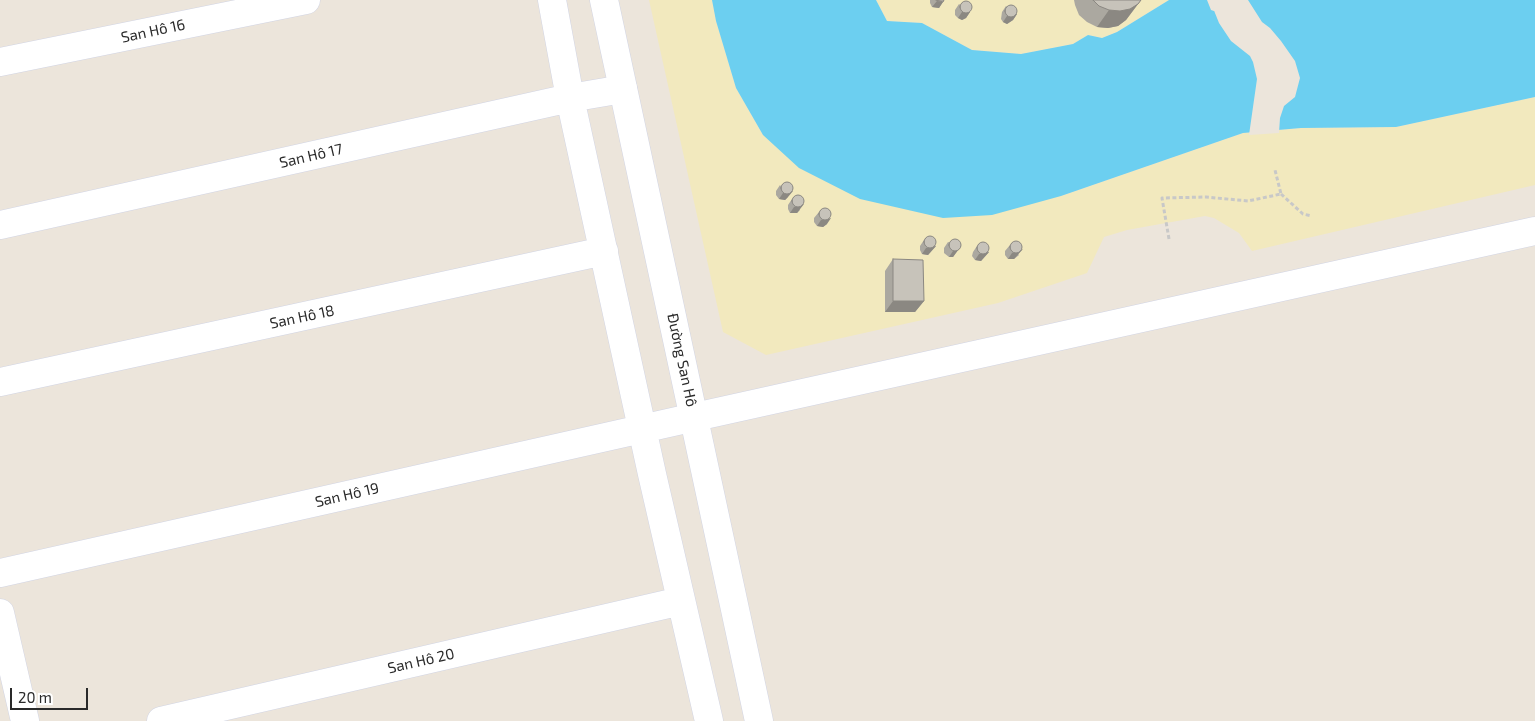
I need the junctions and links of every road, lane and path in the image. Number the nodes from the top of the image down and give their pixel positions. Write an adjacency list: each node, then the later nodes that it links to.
1 (306, 0): 4 (street, San Hô 16)
2 (552, 0): 6 (street)
3 (604, 0): 5 (street, Đường San Hô)
4 (0, 62)
5 (623, 89): 6 (street, San Hô 17); 15 (street, Đường San Hô)
6 (570, 98): 10 (street, San Hô 17); 13 (street)
7 (1275, 170): 8 (path)
8 (1281, 194): 9 (path); 12 (path)
9 (1312, 216)
10 (0, 225)
11 (1535, 231): 15 (street, San Hô 19)
12 (1169, 239)
13 (604, 251): 14 (street, San Hô 18); 16 (street)
14 (0, 382)
15 (695, 417): 16 (street, San Hô 19); 23 (street, Đường San Hô)
16 (642, 429): 17 (street, San Hô 19); 18 (street)
17 (0, 573)
18 (681, 601): 21 (street, San Hô 20); 22 (street)
19 (0, 613): 20 (street)
20 (25, 721)
21 (161, 721)
22 (708, 721)
23 (760, 721)

